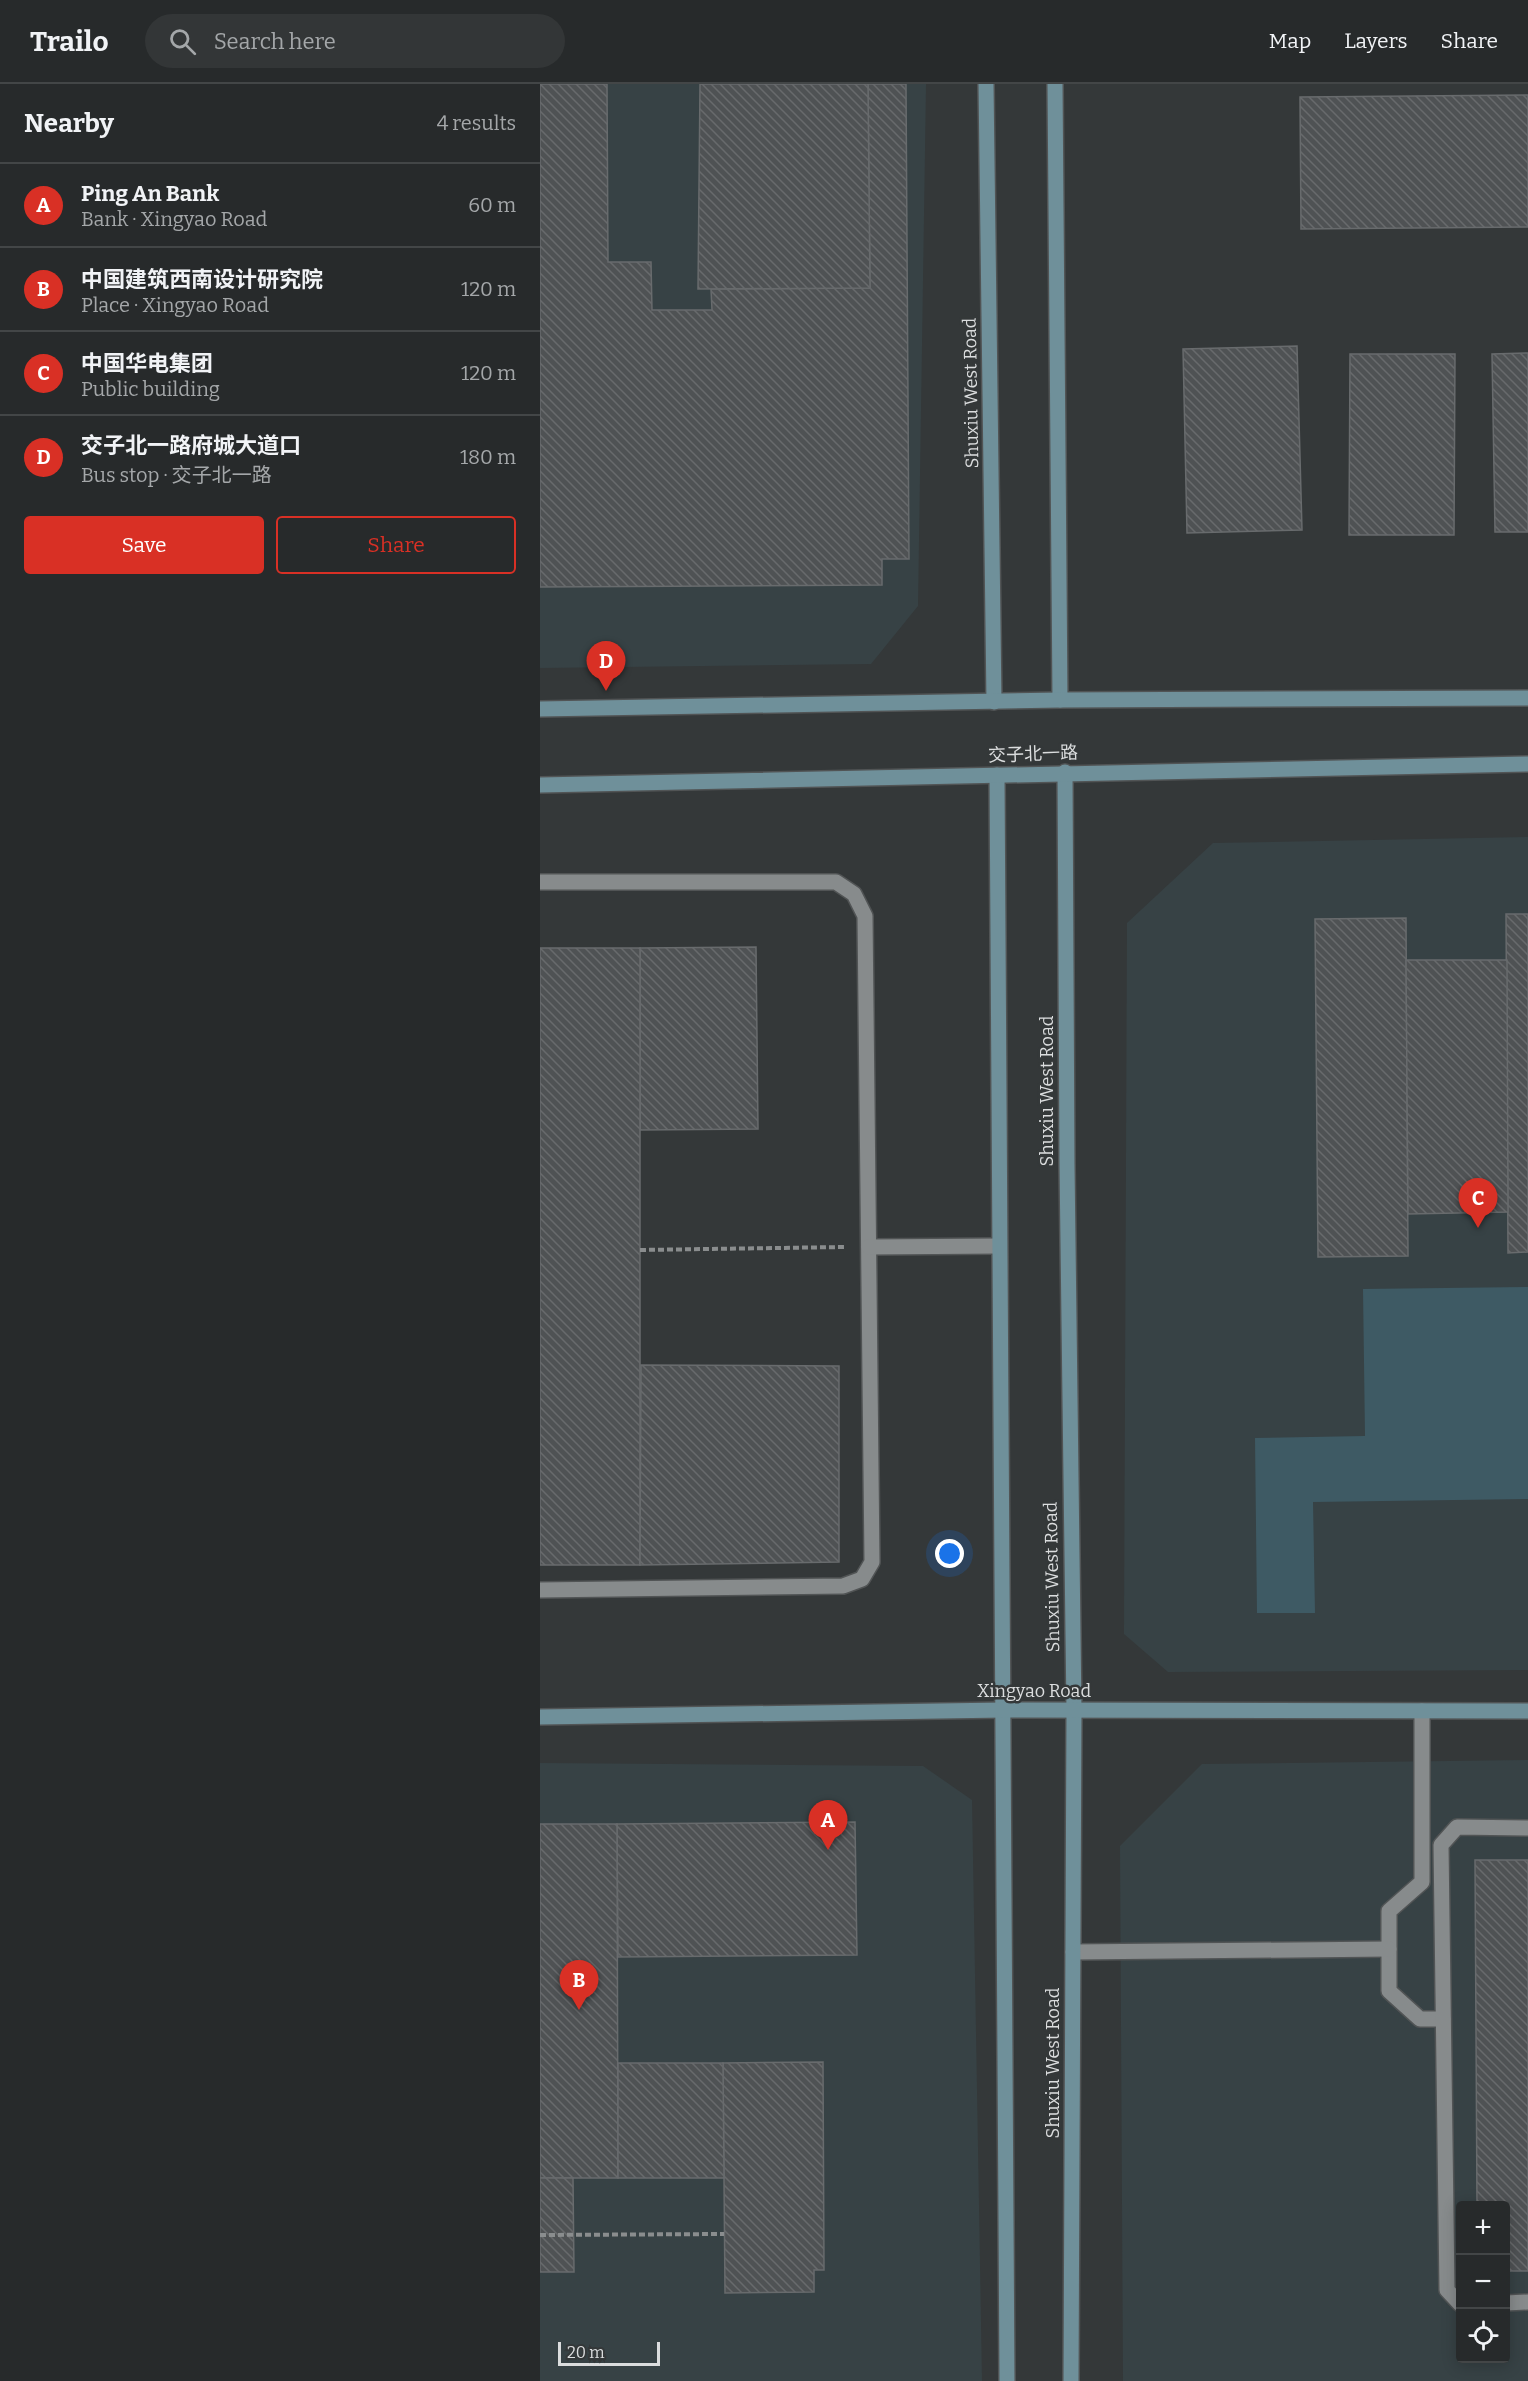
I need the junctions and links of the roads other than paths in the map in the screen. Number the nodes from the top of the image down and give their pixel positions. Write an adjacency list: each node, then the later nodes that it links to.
1 (986, 84): 5 (street, Shuxiu West Road)
2 (1054, 84): 4 (street)
3 (1528, 698): 4 (street)
4 (1060, 700): 5 (street)
5 (994, 702): 6 (street)
6 (540, 709)
7 (1528, 765): 8 (street, 交子北一路)
8 (1065, 772): 9 (street, 交子北一路); 16 (street, Shuxiu West Road)
9 (997, 775): 10 (street, 交子北一路); 12 (street)
10 (540, 785)
11 (540, 882): 13 (lane)
12 (999, 1246): 13 (lane); 15 (street)
13 (869, 1247): 14 (lane)
14 (540, 1590)
15 (1004, 1710): 16 (street, Xingyao Road); 19 (street, Xingyao Road); 29 (street)
16 (1074, 1711): 17 (street, Xingyao Road); 24 (street, Shuxiu West Road)
17 (1422, 1711): 18 (street, Xingyao Road); 21 (lane)
18 (1528, 1711)
19 (540, 1716)
20 (1528, 1828): 22 (lane)
21 (1422, 1845): 22 (lane); 23 (lane)
22 (1441, 1845): 25 (lane)
23 (1389, 1949): 24 (lane); 25 (lane)
24 (1073, 1952): 30 (street, Shuxiu West Road)
25 (1443, 2019): 26 (lane)
26 (1456, 2299)
27 (1528, 2302): 28 (lane)
28 (1510, 2303)
29 (1007, 2381)
30 (1071, 2381)

